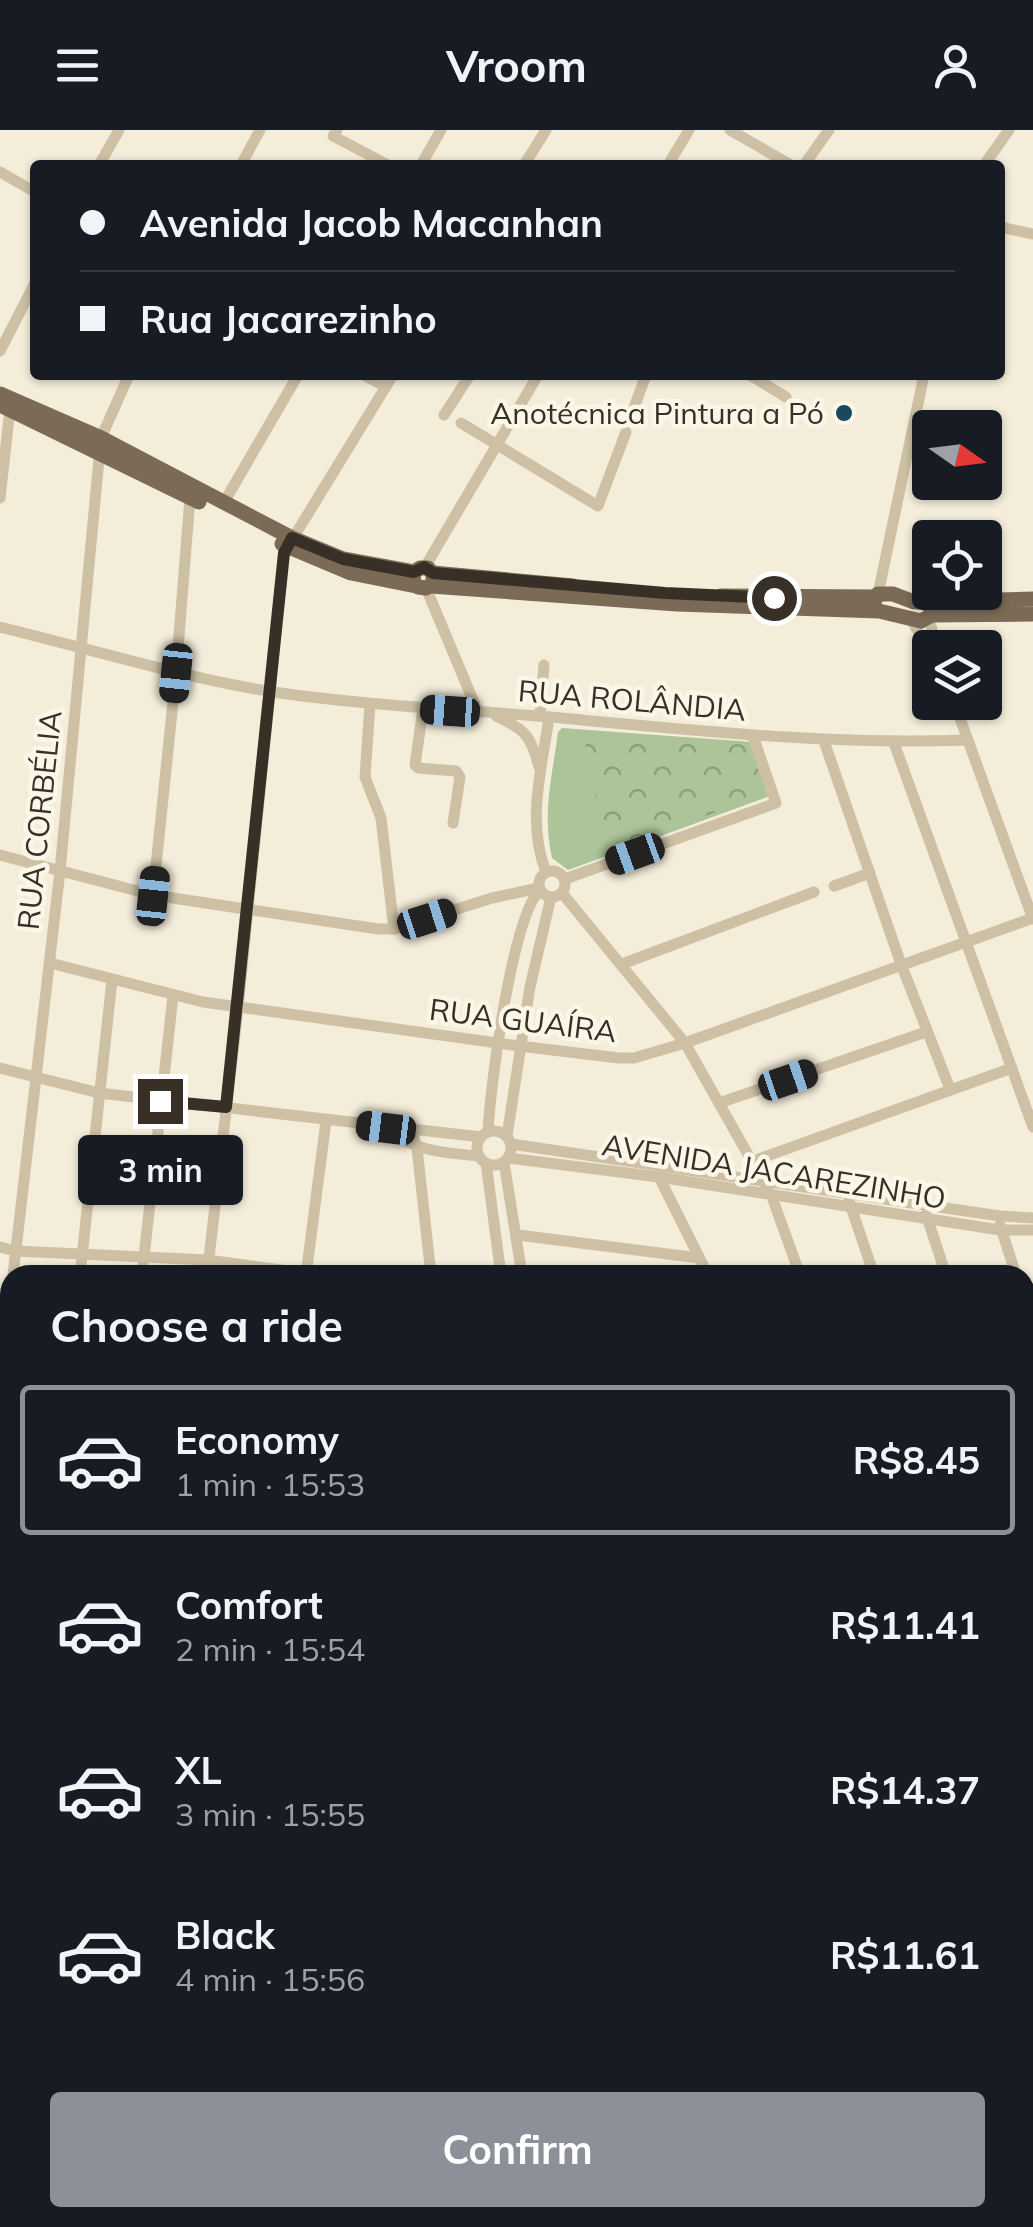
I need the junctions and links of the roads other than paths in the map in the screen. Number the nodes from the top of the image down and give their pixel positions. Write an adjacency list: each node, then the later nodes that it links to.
1 (119, 130): 10 (street)
2 (260, 130): 11 (street)
3 (441, 130): 13 (street)
4 (546, 130): 14 (street)
5 (689, 130): 15 (street)
6 (730, 130): 16 (street)
7 (829, 130): 17 (street)
8 (1008, 130): 18 (street)
9 (335, 133): 12 (street)
10 (102, 160)
11 (244, 160)
12 (380, 160)
13 (423, 160)
14 (527, 160)
15 (671, 160)
16 (782, 160)
17 (808, 160)
18 (987, 160)
19 (0, 172): 20 (street)
20 (30, 189)
21 (1005, 228): 22 (street)
22 (1033, 234)
23 (30, 293): 24 (street)
24 (0, 351)
25 (126, 380): 43 (street, RUA CORBÉLIA)
26 (295, 380): 46 (street)
27 (373, 380): 34 (street)
28 (390, 380): 34 (street)
29 (467, 380): 38 (street)
30 (535, 380): 42 (street)
31 (644, 380): 39 (street)
32 (758, 380): 36 (street)
33 (923, 380): 49 (street)
34 (386, 387): 47 (street)
35 (0, 394): 43 (main road)
36 (786, 397)
37 (5, 407): 43 (main road); 44 (street)
38 (444, 415)
39 (631, 416)
40 (461, 423): 42 (street)
41 (626, 432): 42 (street)
42 (495, 444): 48 (street)
43 (100, 445): 45 (main road); 46 (main road); 57 (street, RUA CORBÉLIA)
44 (0, 498)
45 (190, 498): 47 (main road); 59 (street)
46 (222, 504): 47 (main road)
47 (289, 542): 48 (main road); 60 (street)
48 (424, 579): 49 (main road); 63 (street)
49 (881, 599): 51 (main road); 53 (main road)
50 (1033, 599): 51 (main road)
51 (928, 612): 52 (main road); 53 (main road); 56 (street)
52 (1033, 614)
53 (912, 620): 55 (street)
54 (0, 627): 57 (street, RUA ROLÂNDIA)
55 (918, 630)
56 (932, 630)
57 (82, 648): 59 (street, RUA ROLÂNDIA); 73 (street, RUA CORBÉLIA)
58 (544, 665): 64 (street)
59 (176, 673): 60 (street, RUA ROLÂNDIA); 80 (street)
60 (272, 692): 61 (street, RUA ROLÂNDIA); 81 (street)
61 (370, 704): 62 (street, RUA ROLÂNDIA); 83 (street)
62 (423, 709): 63 (street, RUA ROLÂNDIA); 71 (street)
63 (484, 713): 64 (street, RUA ROLÂNDIA); 70 (street)
64 (545, 716): 66 (street, RUA ROLÂNDIA); 70 (street)
65 (961, 720): 67 (street)
66 (753, 736): 68 (street, RUA ROLÂNDIA); 76 (street)
67 (968, 740): 69 (street, RUA ROLÂNDIA); 82 (street)
68 (824, 741): 69 (street, RUA ROLÂNDIA); 75 (street)
69 (894, 743): 84 (street)
70 (540, 772): 74 (street)
71 (454, 822)
72 (0, 855): 73 (street)
73 (60, 871): 80 (street); 85 (street, RUA CORBÉLIA)
74 (546, 872): 76 (street); 78 (street)
75 (870, 874): 77 (street); 87 (street)
76 (564, 879): 78 (street)
77 (834, 886)
78 (548, 892): 83 (street); 86 (street); 92 (street); 94 (street)
79 (814, 892): 86 (street)
80 (153, 896): 81 (street)
81 (248, 910): 83 (street); 90 (street)
82 (1033, 918): 84 (street, RUA GUAÍRA)
83 (394, 929)
84 (966, 942): 87 (street, RUA GUAÍRA); 96 (street)
85 (50, 963): 88 (street, RUA GUAÍRA); 97 (street, RUA CORBÉLIA)
86 (622, 964): 93 (street)
87 (901, 964): 91 (street); 93 (street, RUA GUAÍRA)
88 (112, 980): 89 (street, RUA GUAÍRA); 99 (street)
89 (174, 996): 90 (street, RUA GUAÍRA); 100 (street)
90 (238, 1008): 92 (street, RUA GUAÍRA); 102 (street)
91 (926, 1032): 98 (street); 101 (street)
92 (499, 1043): 94 (street, RUA GUAÍRA); 107 (street)
93 (684, 1043): 94 (street, RUA GUAÍRA); 101 (street)
94 (519, 1046): 108 (street)
95 (0, 1068): 97 (street)
96 (1012, 1068): 98 (street); 104 (street)
97 (35, 1078): 99 (street); 126 (street, RUA CORBÉLIA)
98 (950, 1089): 112 (street)
99 (100, 1093): 100 (street); 127 (street)
100 (160, 1101): 102 (street); 128 (street)
101 (719, 1104): 112 (street)
102 (226, 1107): 103 (street); 130 (street)
103 (326, 1121): 105 (street); 136 (street)
104 (1033, 1127)
105 (386, 1128): 106 (street); 109 (street)
106 (410, 1130): 107 (street); 109 (street)
107 (484, 1134): 108 (street); 110 (street)
108 (509, 1140): 111 (street); 114 (street, AVENIDA JACAREZINHO)
109 (417, 1148): 110 (street); 137 (street)
110 (482, 1160): 111 (street); 138 (street)
111 (506, 1160): 113 (street, AVENIDA JACAREZINHO); 124 (street)
112 (753, 1161): 114 (street)
113 (658, 1176): 116 (street, AVENIDA JACAREZINHO); 129 (street)
114 (762, 1180): 115 (street, AVENIDA JACAREZINHO); 116 (street)
115 (846, 1192): 117 (street, AVENIDA JACAREZINHO); 118 (street)
116 (772, 1197): 118 (street, AVENIDA JACAREZINHO); 141 (street)
117 (925, 1204): 119 (street, AVENIDA JACAREZINHO); 121 (street)
118 (850, 1207): 121 (street, AVENIDA JACAREZINHO); 142 (street)
119 (1000, 1216): 120 (street, AVENIDA JACAREZINHO); 122 (street)
120 (1033, 1218)
121 (927, 1220): 122 (street, AVENIDA JACAREZINHO); 143 (street)
122 (1000, 1230): 123 (street, AVENIDA JACAREZINHO); 144 (street)
123 (1033, 1230)
124 (518, 1235): 129 (street); 139 (street)
125 (0, 1247): 126 (street)
126 (16, 1251): 127 (street); 131 (street, RUA CORBÉLIA)
127 (82, 1253): 128 (street); 132 (street)
128 (144, 1256): 130 (street); 133 (street)
129 (698, 1258): 140 (street)
130 (208, 1260): 134 (street); 135 (street)
131 (14, 1265)
132 (81, 1265)
133 (143, 1265)
134 (208, 1265)
135 (243, 1265)
136 (307, 1265)
137 (430, 1265)
138 (498, 1265)
139 (521, 1265)
140 (702, 1265)
141 (796, 1265)
142 (870, 1265)
143 (943, 1265)
144 (1012, 1265)

